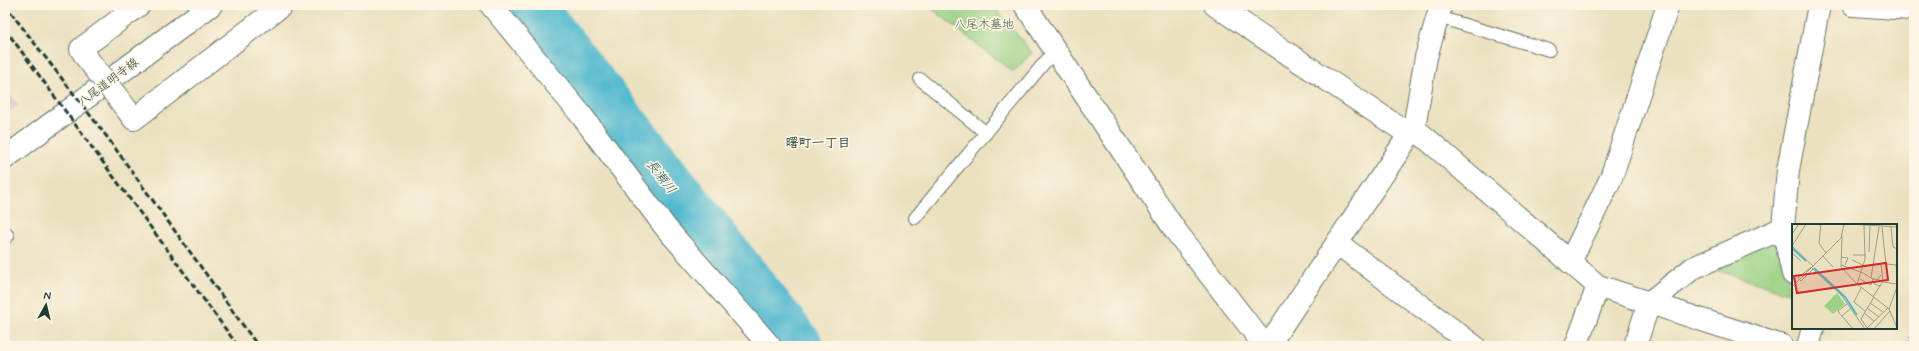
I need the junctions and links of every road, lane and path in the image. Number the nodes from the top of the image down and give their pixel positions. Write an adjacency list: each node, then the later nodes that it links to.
1 (139, 5): 3 (street, bridge)
2 (211, 5): 17 (street, 八尾道明寺線)
3 (282, 5)
4 (491, 5): 29 (street)
5 (1025, 5): 12 (street)
6 (1215, 5): 15 (street)
7 (1668, 5): 23 (street)
8 (1819, 5): 19 (street)
9 (1853, 5): 10 (street)
10 (1912, 8)
11 (1439, 11): 13 (lane); 15 (street)
12 (1055, 50): 16 (lane); 30 (street)
13 (1549, 50)
14 (920, 78): 16 (lane)
15 (1412, 132): 22 (street); 23 (street)
16 (986, 133): 18 (lane)
17 (5, 158)
18 (915, 218)
19 (1783, 228): 24 (street); 26 (street)
20 (5, 232): 21 (lane)
21 (5, 238)
22 (1338, 243): 31 (street); 32 (street)
23 (1570, 262): 25 (street)
24 (1792, 269)
25 (1598, 286): 26 (street); 33 (street)
26 (1649, 303): 34 (street); 35 (street)
27 (1914, 317): 37 (path)
28 (1813, 329): 36 (street)
29 (770, 346)
30 (1265, 346)
31 (1268, 346)
32 (1474, 346)
33 (1576, 346)
34 (1635, 346)
35 (1782, 346)
36 (1808, 346)
37 (1909, 346)

